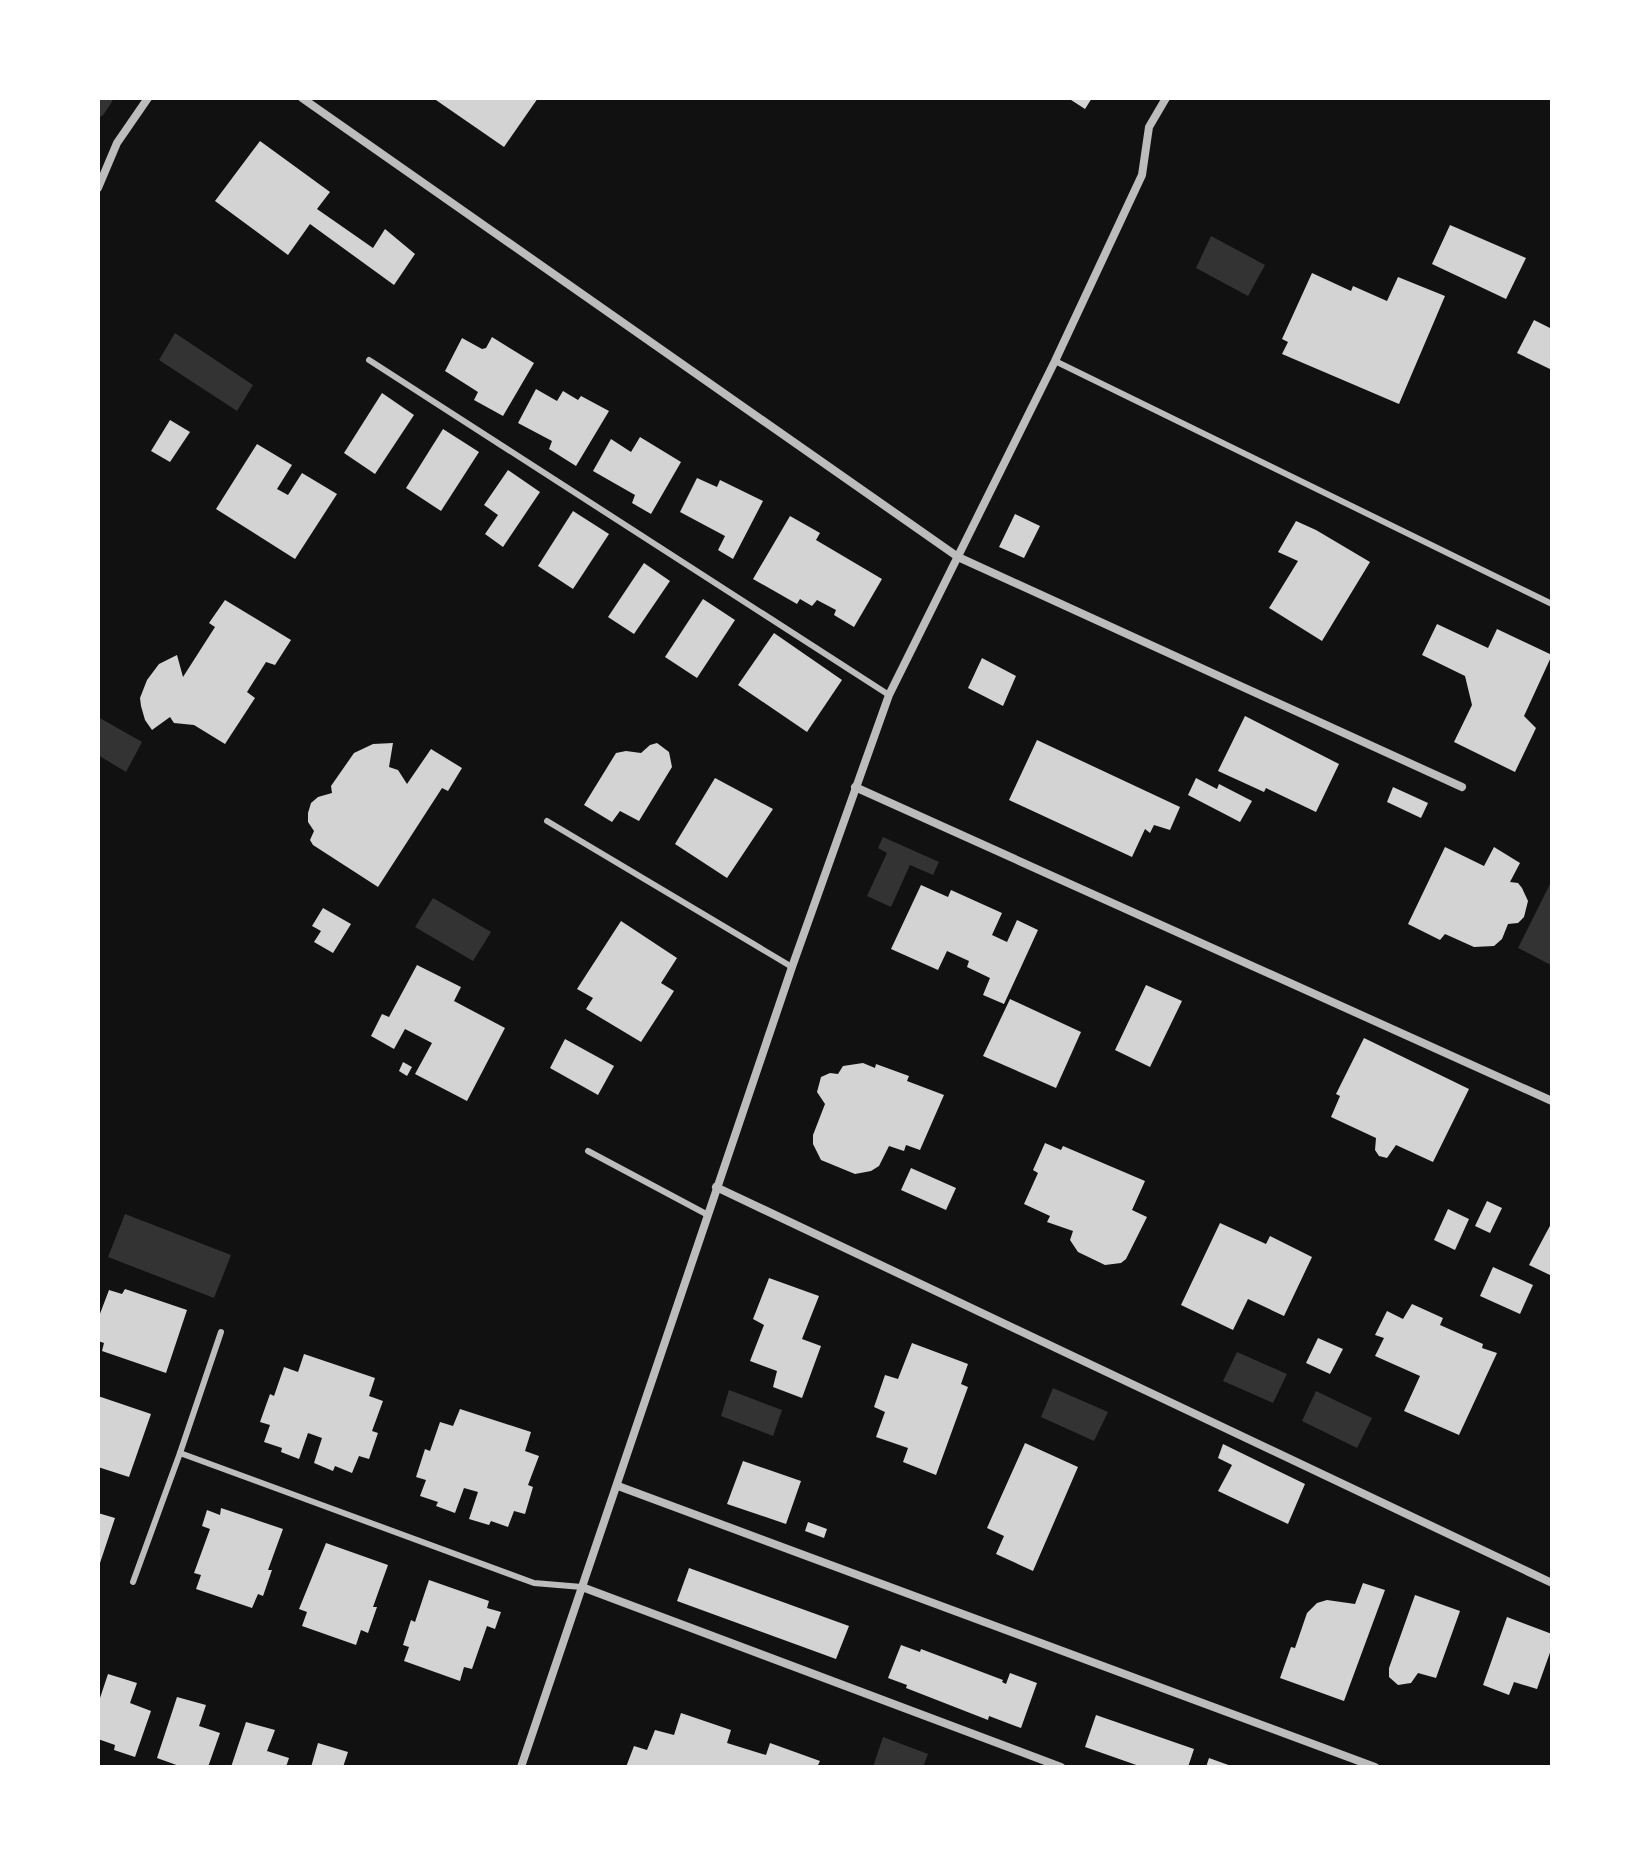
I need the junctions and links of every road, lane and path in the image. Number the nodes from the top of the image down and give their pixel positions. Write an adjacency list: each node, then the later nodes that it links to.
1 (148, 98): 4 (street)
2 (302, 98): 7 (street)
3 (1166, 98): 6 (street)
4 (98, 188)
5 (369, 360): 9 (lane)
6 (1055, 361): 7 (street); 8 (lane)
7 (958, 557): 9 (street); 11 (street)
8 (1552, 604)
9 (889, 695): 10 (street)
10 (855, 787): 13 (street); 14 (street)
11 (1462, 787)
12 (547, 821): 13 (lane)
13 (792, 967): 16 (street)
14 (1552, 1101)
15 (588, 1151): 17 (lane)
16 (716, 1187): 17 (street); 22 (street)
17 (708, 1215): 20 (street)
18 (221, 1332): 19 (lane)
19 (180, 1453): 21 (lane); 23 (lane)
20 (618, 1486): 23 (street); 26 (street)
21 (133, 1582)
22 (1552, 1583)
23 (582, 1587): 24 (street); 25 (street)
24 (521, 1767)
25 (1061, 1767)
26 (1375, 1767)

